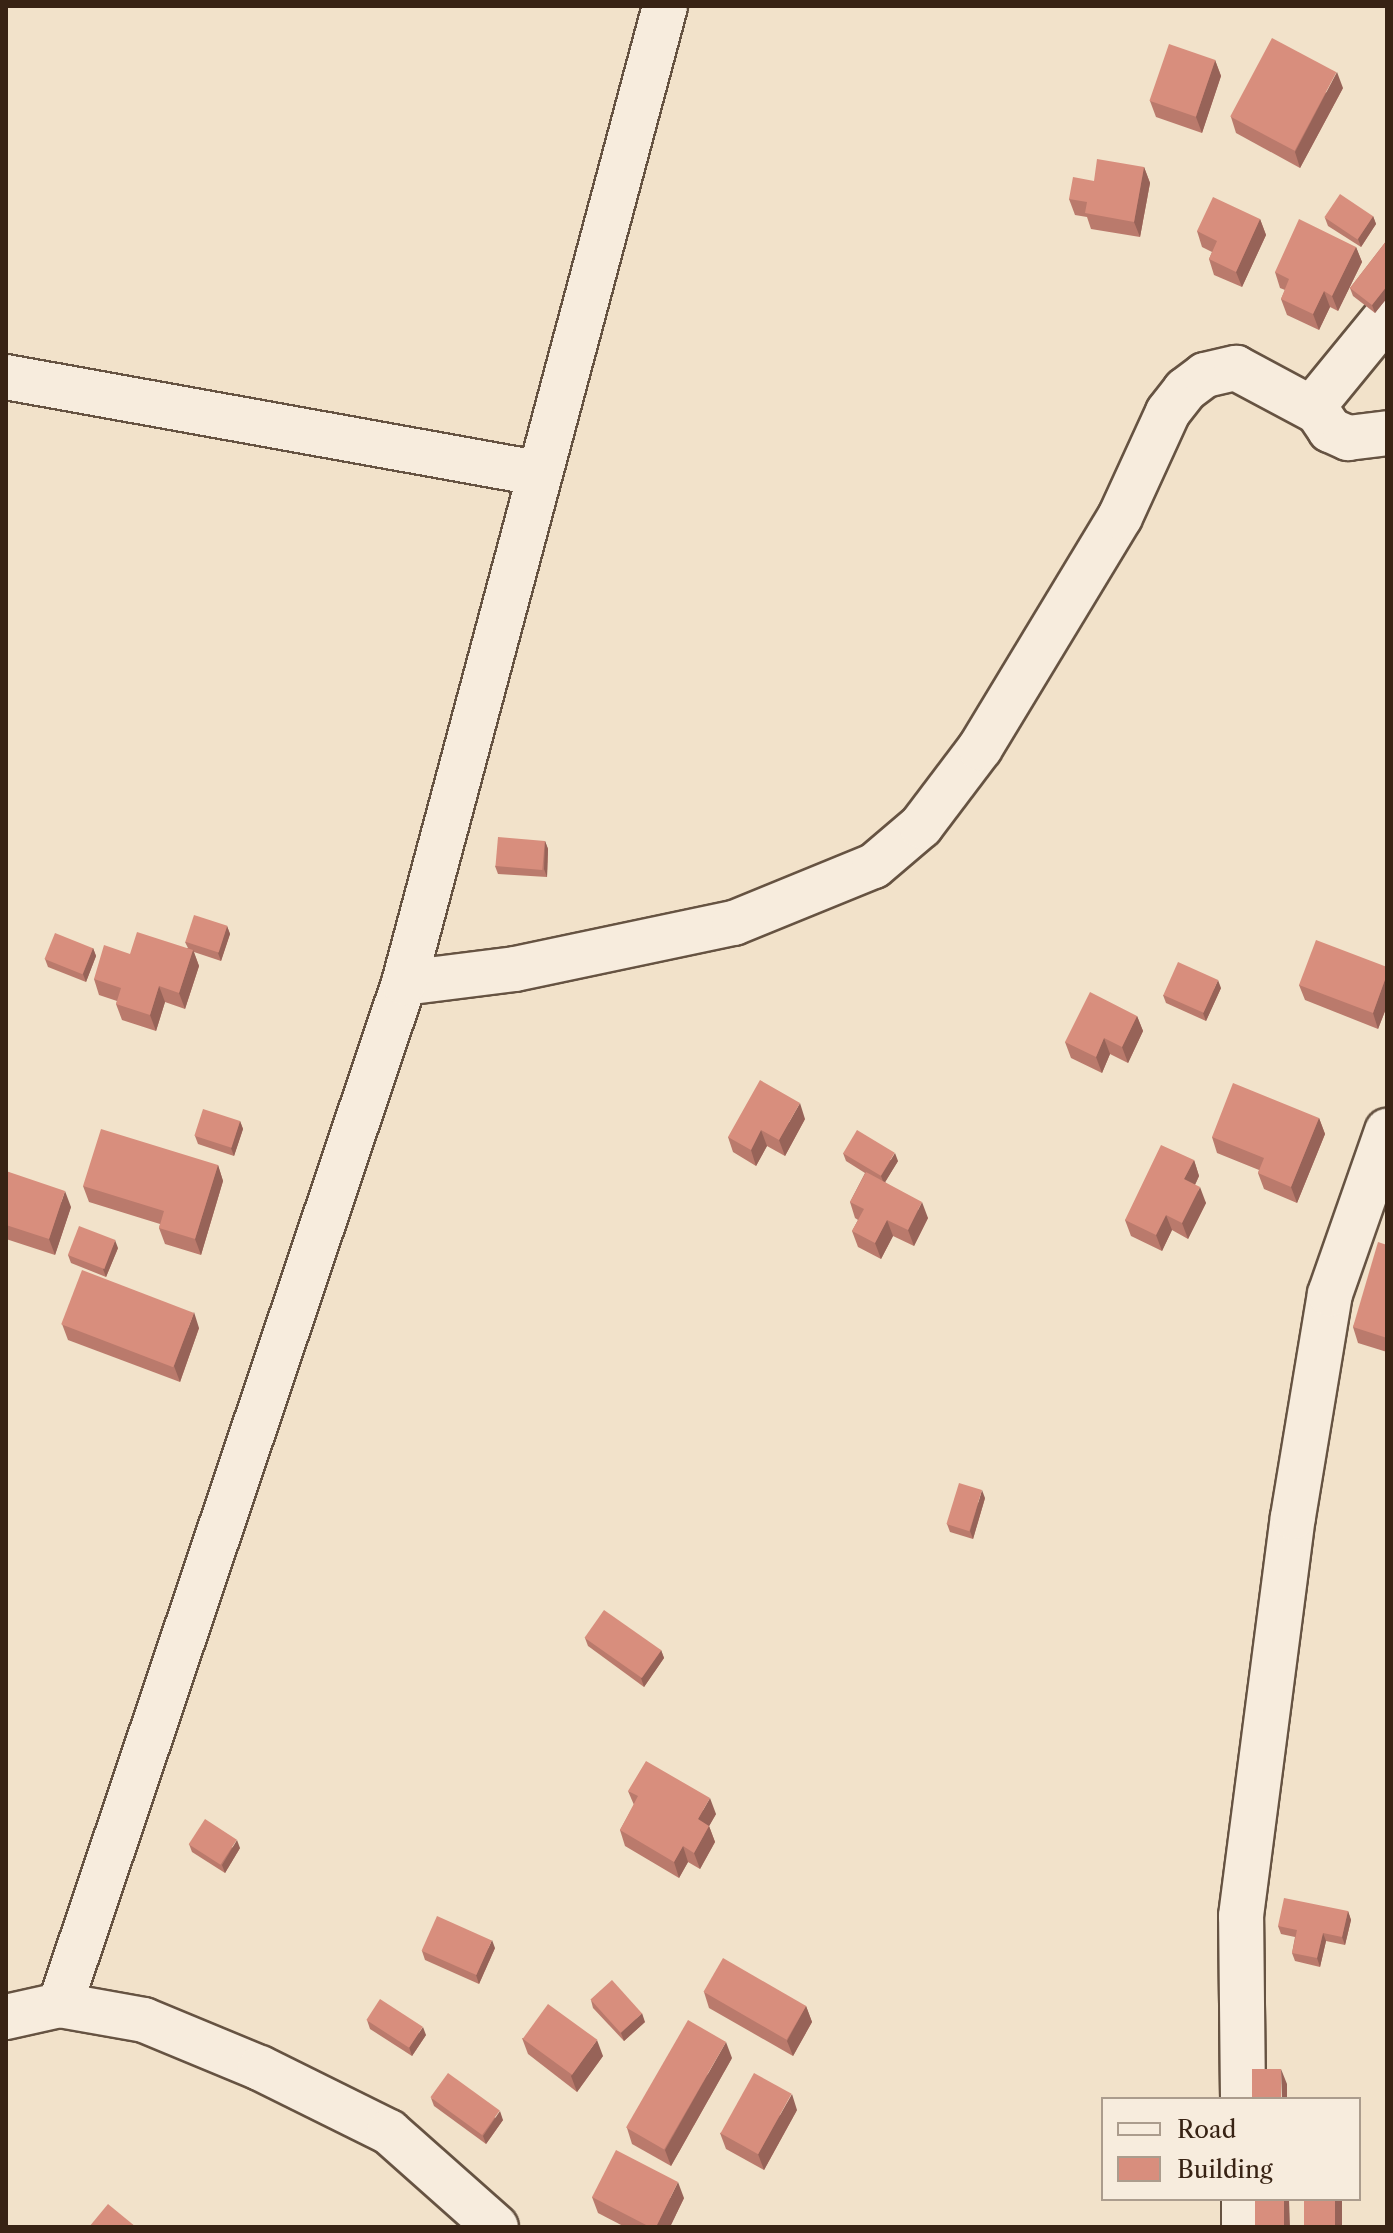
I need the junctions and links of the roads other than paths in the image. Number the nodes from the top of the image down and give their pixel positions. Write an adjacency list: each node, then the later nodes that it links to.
1 (665, 6): 6 (street)
2 (1387, 316): 4 (street)
3 (6, 377): 6 (street)
4 (1318, 412): 5 (street); 7 (street)
5 (1387, 433)
6 (537, 473): 7 (street)
7 (404, 983): 9 (street)
8 (1387, 1131): 11 (street)
9 (60, 2005): 10 (street); 13 (street)
10 (6, 2017)
11 (1243, 2097)
12 (1244, 2201): 14 (street)
13 (496, 2227)
14 (1244, 2227)

